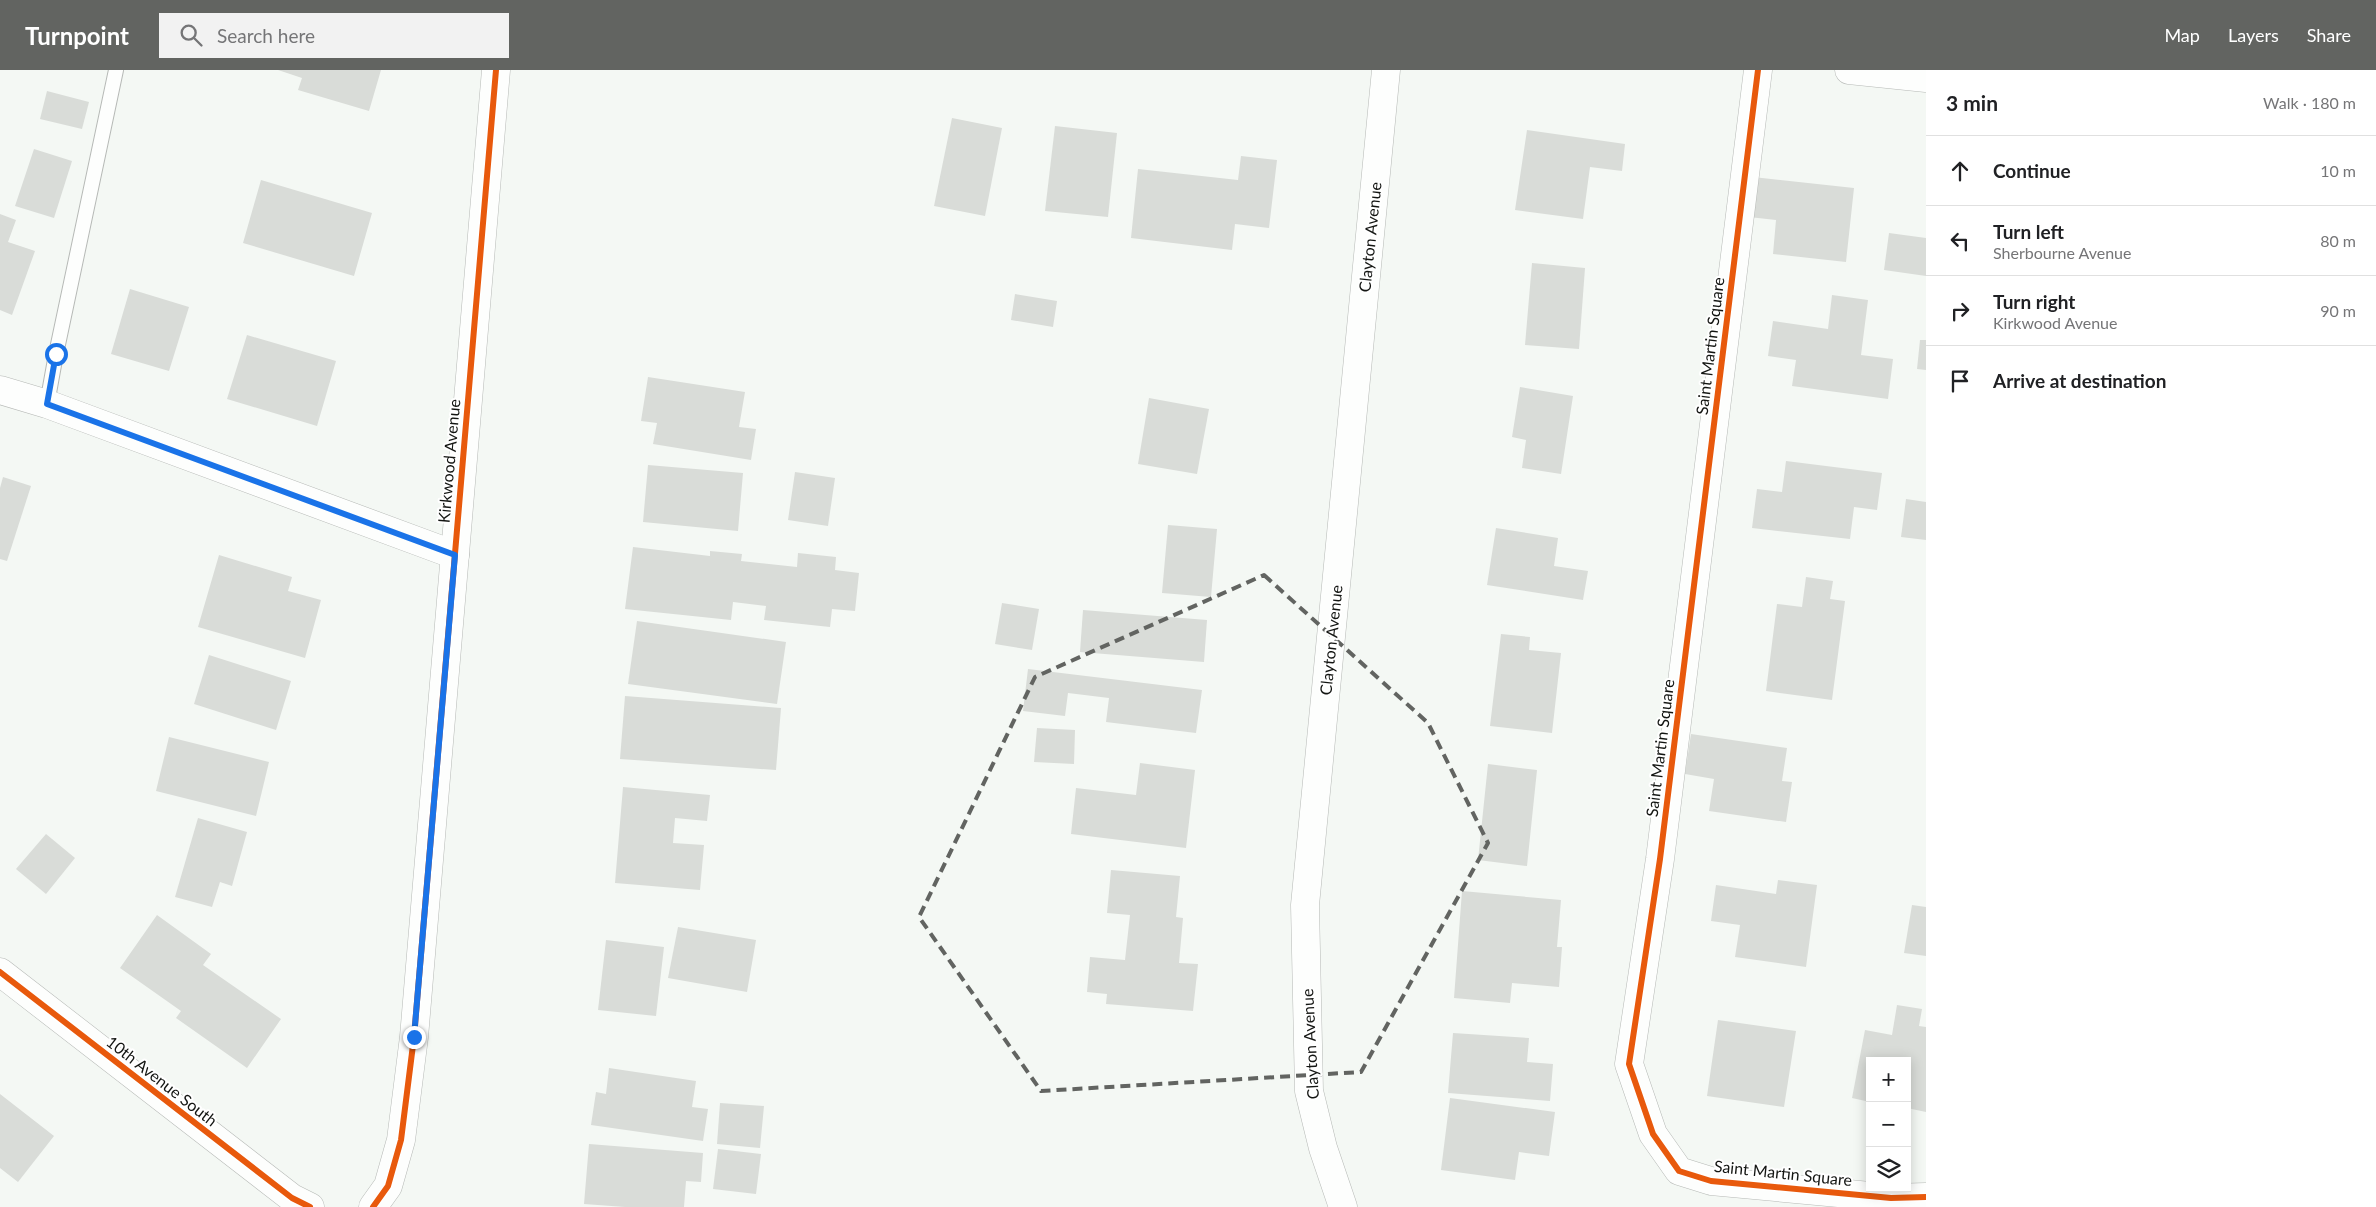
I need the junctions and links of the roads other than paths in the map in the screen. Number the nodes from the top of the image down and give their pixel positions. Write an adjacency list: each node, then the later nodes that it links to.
1 (116, 70): 8 (lane)
2 (496, 70): 9 (street, Kirkwood Avenue)
3 (1386, 70): 14 (street, Clayton Avenue)
4 (1758, 70): 11 (street, Saint Martin Square)
5 (1849, 70): 6 (street)
6 (1926, 78)
7 (0, 390): 8 (street)
8 (47, 404): 9 (street)
9 (455, 555): 13 (street, Kirkwood Avenue)
10 (0, 972): 12 (street, 10th Avenue South)
11 (1926, 1197)
12 (310, 1207)
13 (373, 1207)
14 (1343, 1207)

